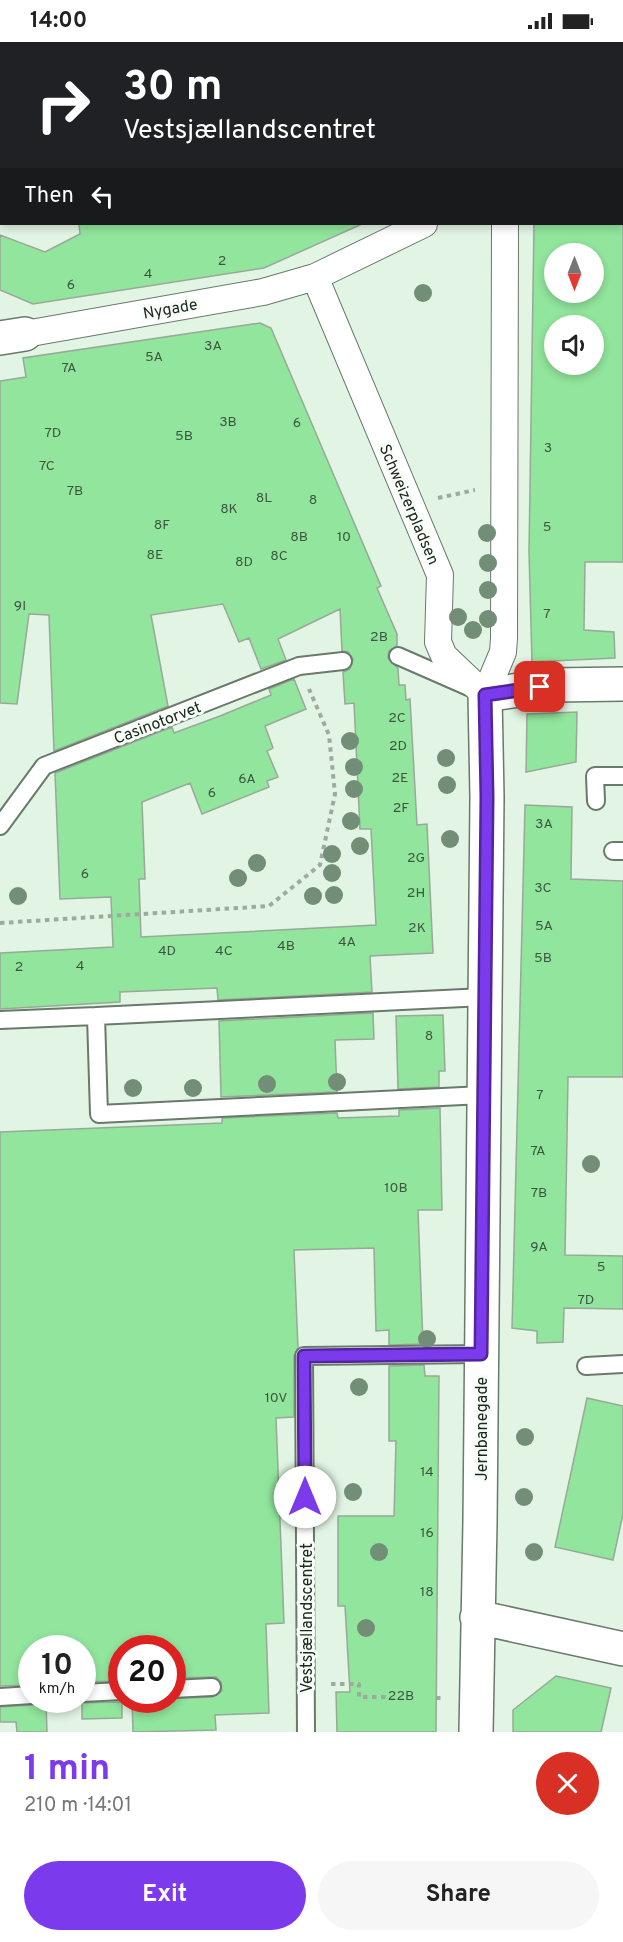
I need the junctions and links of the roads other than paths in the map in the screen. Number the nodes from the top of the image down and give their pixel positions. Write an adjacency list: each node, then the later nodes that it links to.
1 (422, 225): 3 (street)
2 (505, 225): 8 (street)
3 (315, 277): 4 (street, Nygade); 8 (street, Schweizerpladsen)
4 (12, 336)
5 (398, 656): 8 (lane)
6 (343, 662): 11 (lane, Casinotorvet)
7 (623, 684): 8 (street)
8 (485, 695): 12 (street, Jernbanegade)
9 (623, 776): 10 (lane)
10 (596, 801)
11 (0, 826)
12 (484, 998): 13 (lane); 15 (street, Jernbanegade)
13 (96, 1016): 14 (lane); 15 (lane)
14 (0, 1020)
15 (483, 1095): 16 (street, Jernbanegade)
16 (481, 1354): 19 (street, Jernbanegade); 25 (lane, Vestsjællandscentret)
17 (623, 1364): 18 (lane)
18 (586, 1366)
19 (477, 1617): 20 (street); 26 (street, Jernbanegade)
20 (623, 1649)
21 (212, 1687): 22 (lane)
22 (186, 1688)
23 (18, 1696): 24 (lane)
24 (0, 1697)
25 (306, 1732)
26 (476, 1732)

